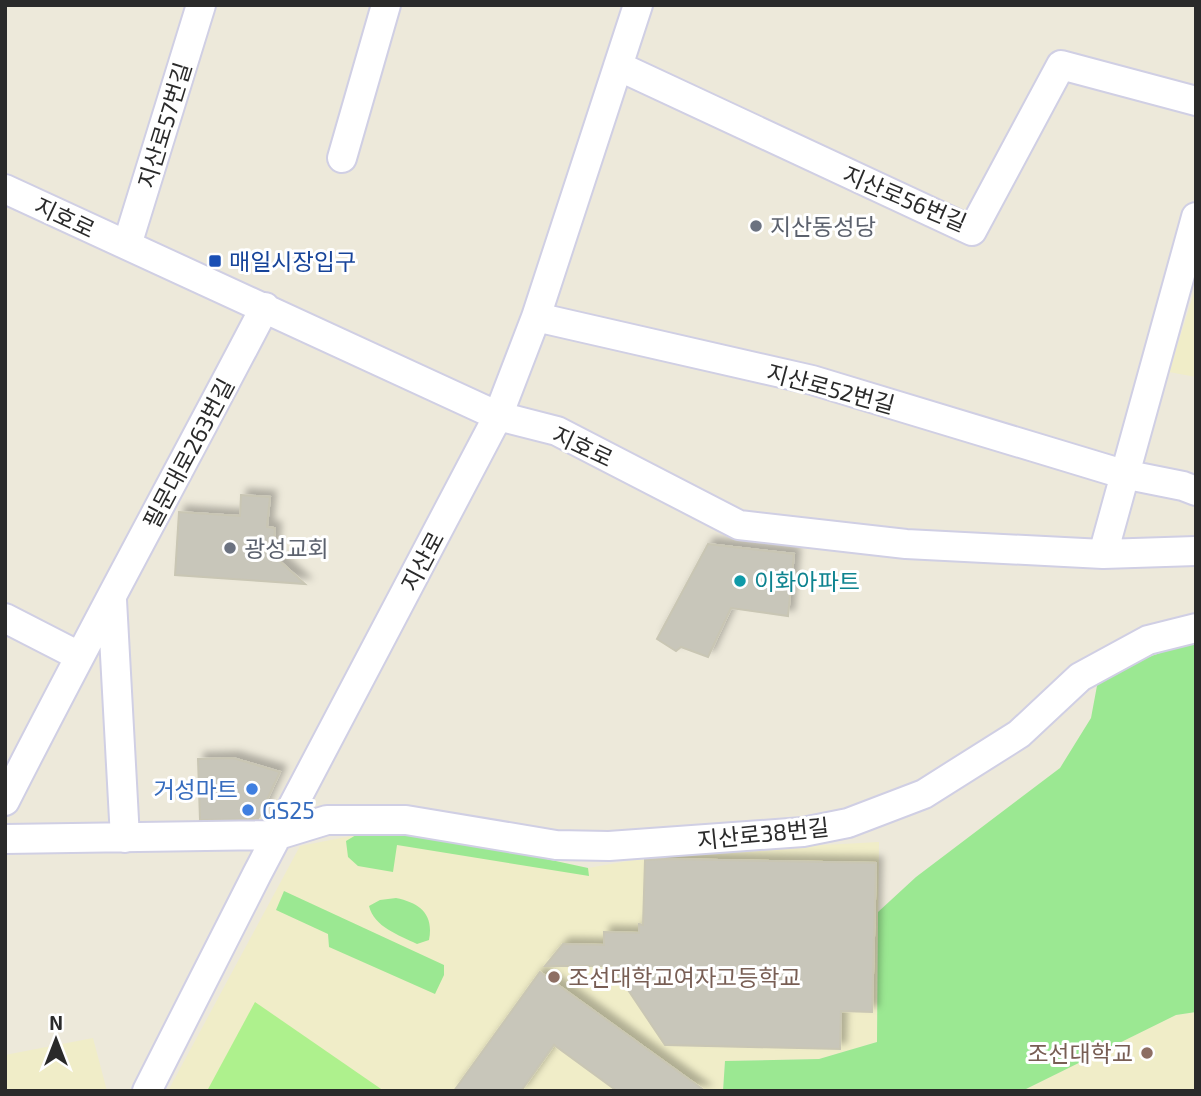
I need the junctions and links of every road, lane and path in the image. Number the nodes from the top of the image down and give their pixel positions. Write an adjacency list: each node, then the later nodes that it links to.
1 (201, 5): 9 (street, 지산로57번길)
2 (386, 5): 6 (street)
3 (638, 5): 4 (street, 지산로)
4 (618, 66): 5 (street, 지산로56번길); 11 (street, 지산로)
5 (1196, 101)
6 (342, 158)
7 (5, 189): 9 (street, 지호로)
8 (1196, 217): 13 (street)
9 (127, 245): 10 (street, 지호로)
10 (265, 307): 12 (street, 지호로); 17 (street, 필문대로263번길)
11 (536, 317): 12 (street, 지산로); 13 (street, 지산로52번길)
12 (498, 416): 16 (street, 지호로); 22 (street, 지산로)
13 (1123, 474): 14 (street, 지산로52번길); 16 (street)
14 (1196, 491)
15 (1196, 551): 16 (street, 지호로)
16 (1103, 554)
17 (112, 600): 20 (street, 필문대로263번길); 23 (street)
18 (5, 618): 20 (street)
19 (1196, 628): 22 (street, 지산로38번길)
20 (79, 656): 21 (street, 필문대로263번길)
21 (5, 801)
22 (278, 835): 23 (street); 25 (street, 지산로)
23 (125, 838): 24 (street)
24 (5, 839)
25 (147, 1091)

